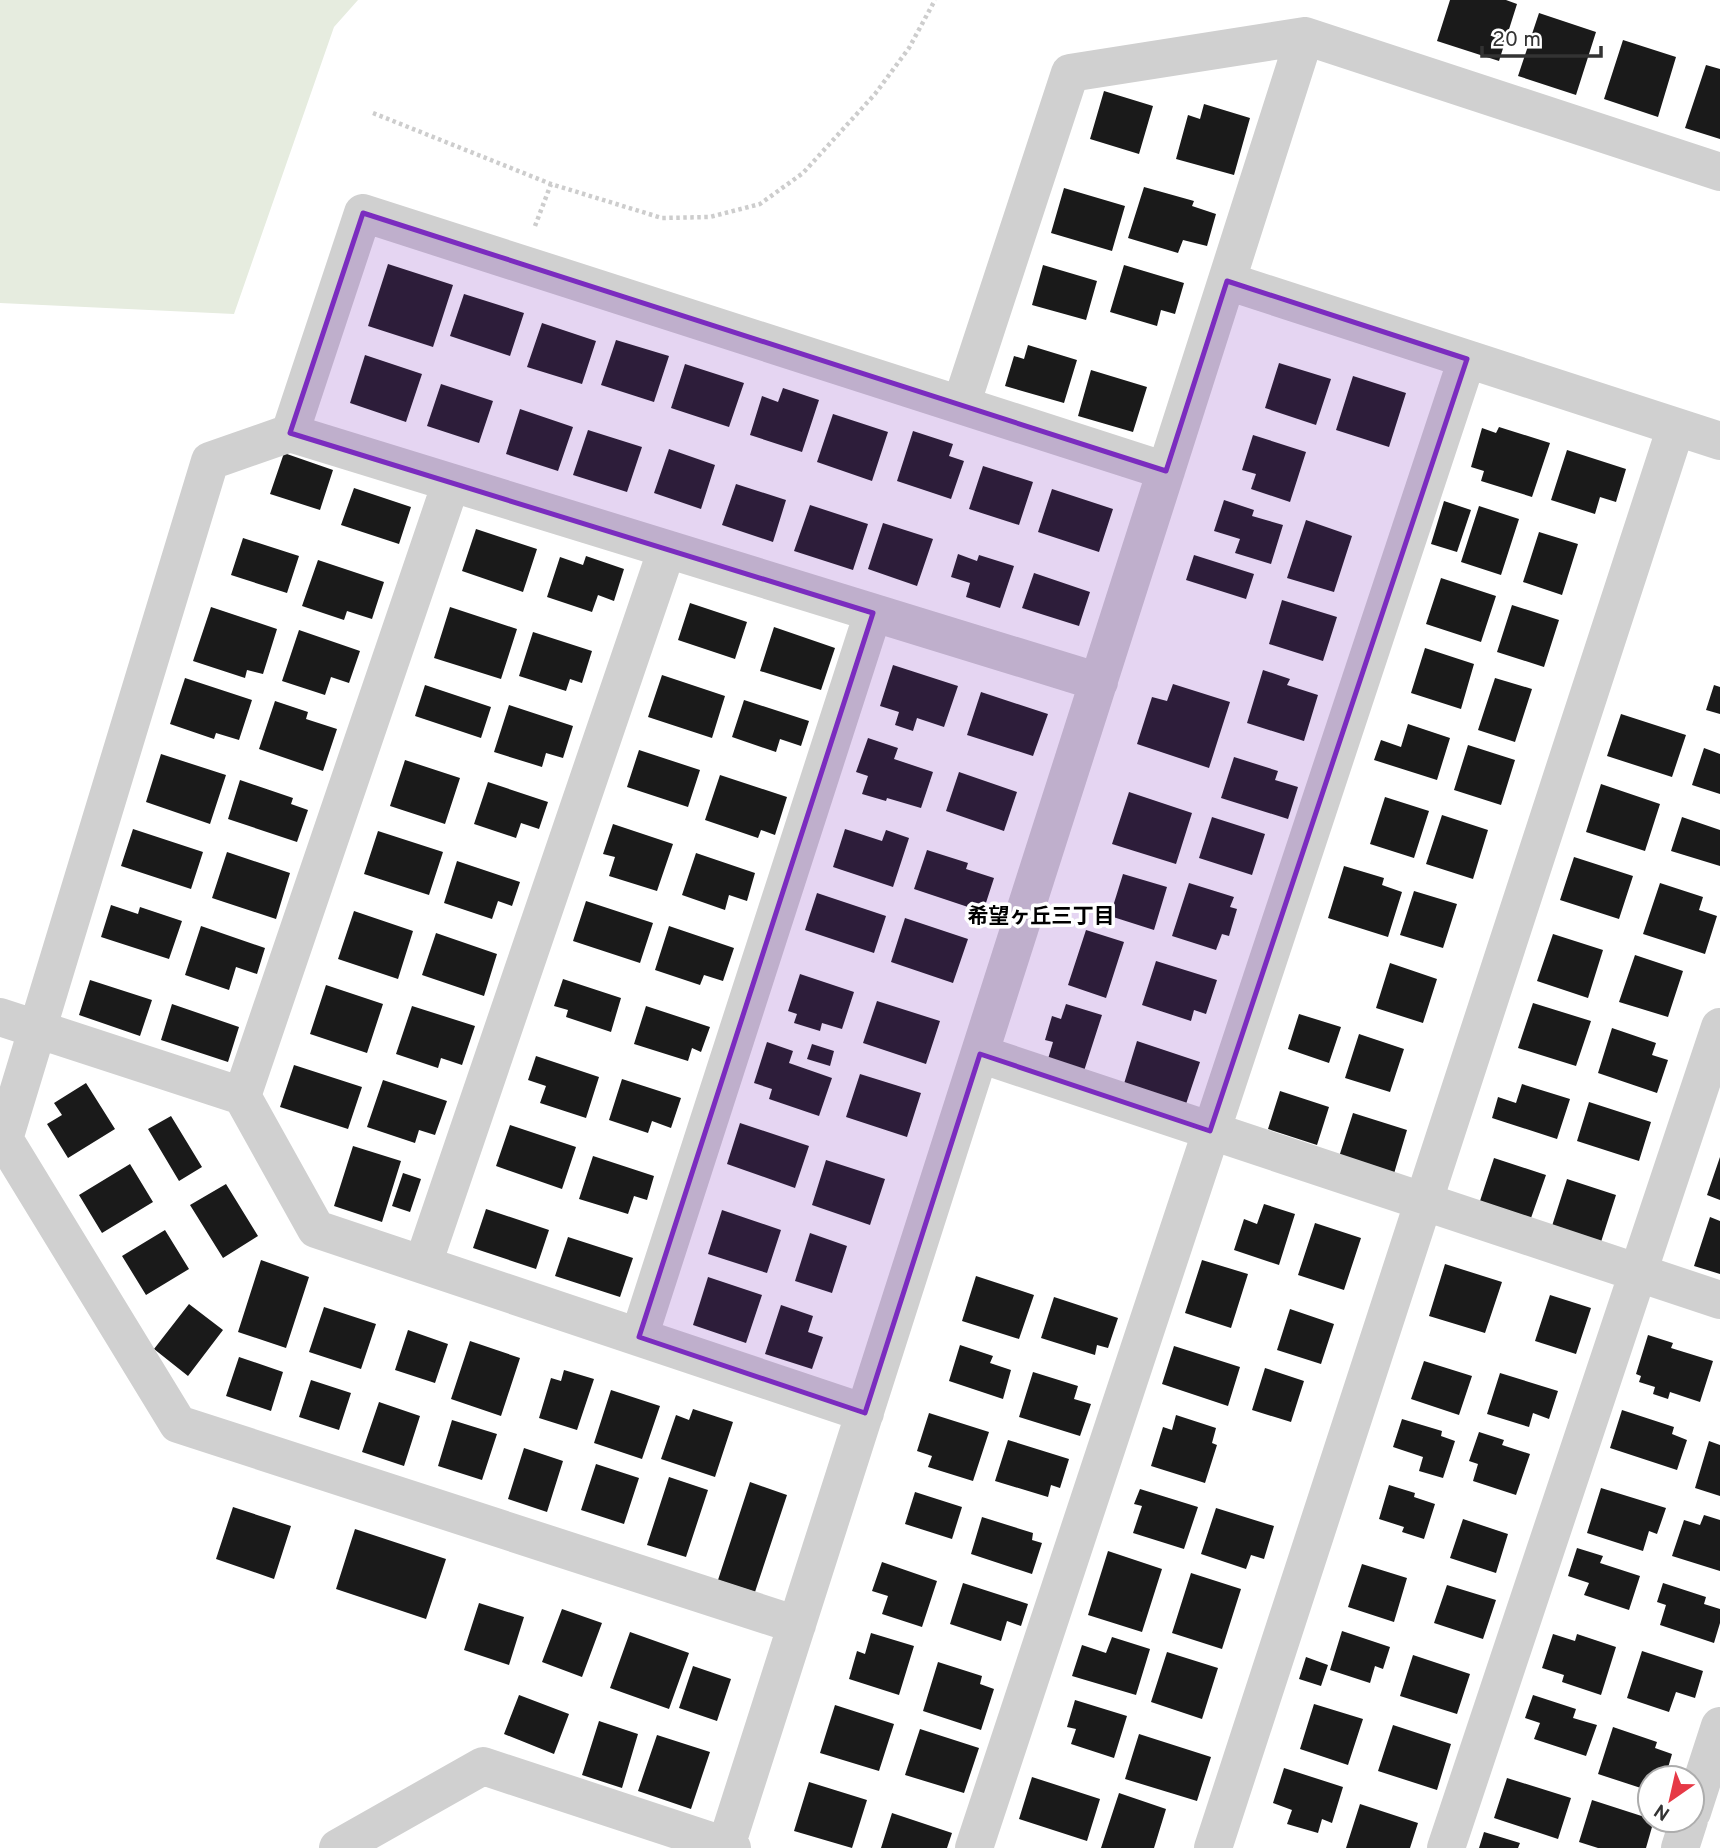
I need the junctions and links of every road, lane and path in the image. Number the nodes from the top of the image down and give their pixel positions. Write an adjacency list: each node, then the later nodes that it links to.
1 (935, 0): 3 (path)
2 (1305, 36): 4 (street); 5 (street); 7 (street)
3 (373, 113)
4 (1720, 172)
5 (1227, 281): 6 (street); 11 (street)
6 (1467, 359): 8 (street); 21 (street)
7 (961, 405): 9 (street); 11 (street)
8 (1676, 426): 10 (street); 22 (street)
9 (290, 433): 12 (street); 18 (street)
10 (1720, 441)
11 (1166, 471): 15 (street)
12 (451, 483): 13 (street); 20 (street)
13 (667, 549): 14 (street); 23 (street)
14 (873, 613): 15 (street); 26 (street)
15 (1099, 682): 19 (street)
16 (0, 1017): 18 (street)
17 (1720, 1027): 24 (street)
18 (38, 1028): 20 (street); 28 (street)
19 (979, 1054): 21 (street); 27 (street)
20 (242, 1096): 23 (street)
21 (1210, 1131): 22 (street); 33 (street)
22 (1423, 1202): 24 (street); 34 (street)
23 (422, 1264): 26 (street)
24 (1638, 1273): 25 (street); 35 (street)
25 (1720, 1300)
26 (639, 1337): 27 (street)
27 (865, 1412): 28 (street)
28 (797, 1625): 31 (street)
29 (1720, 1726): 30 (street)
30 (1706, 1769)
31 (729, 1847): 32 (street)
32 (338, 1848)
33 (974, 1848)
34 (1213, 1848)
35 (1446, 1848)

